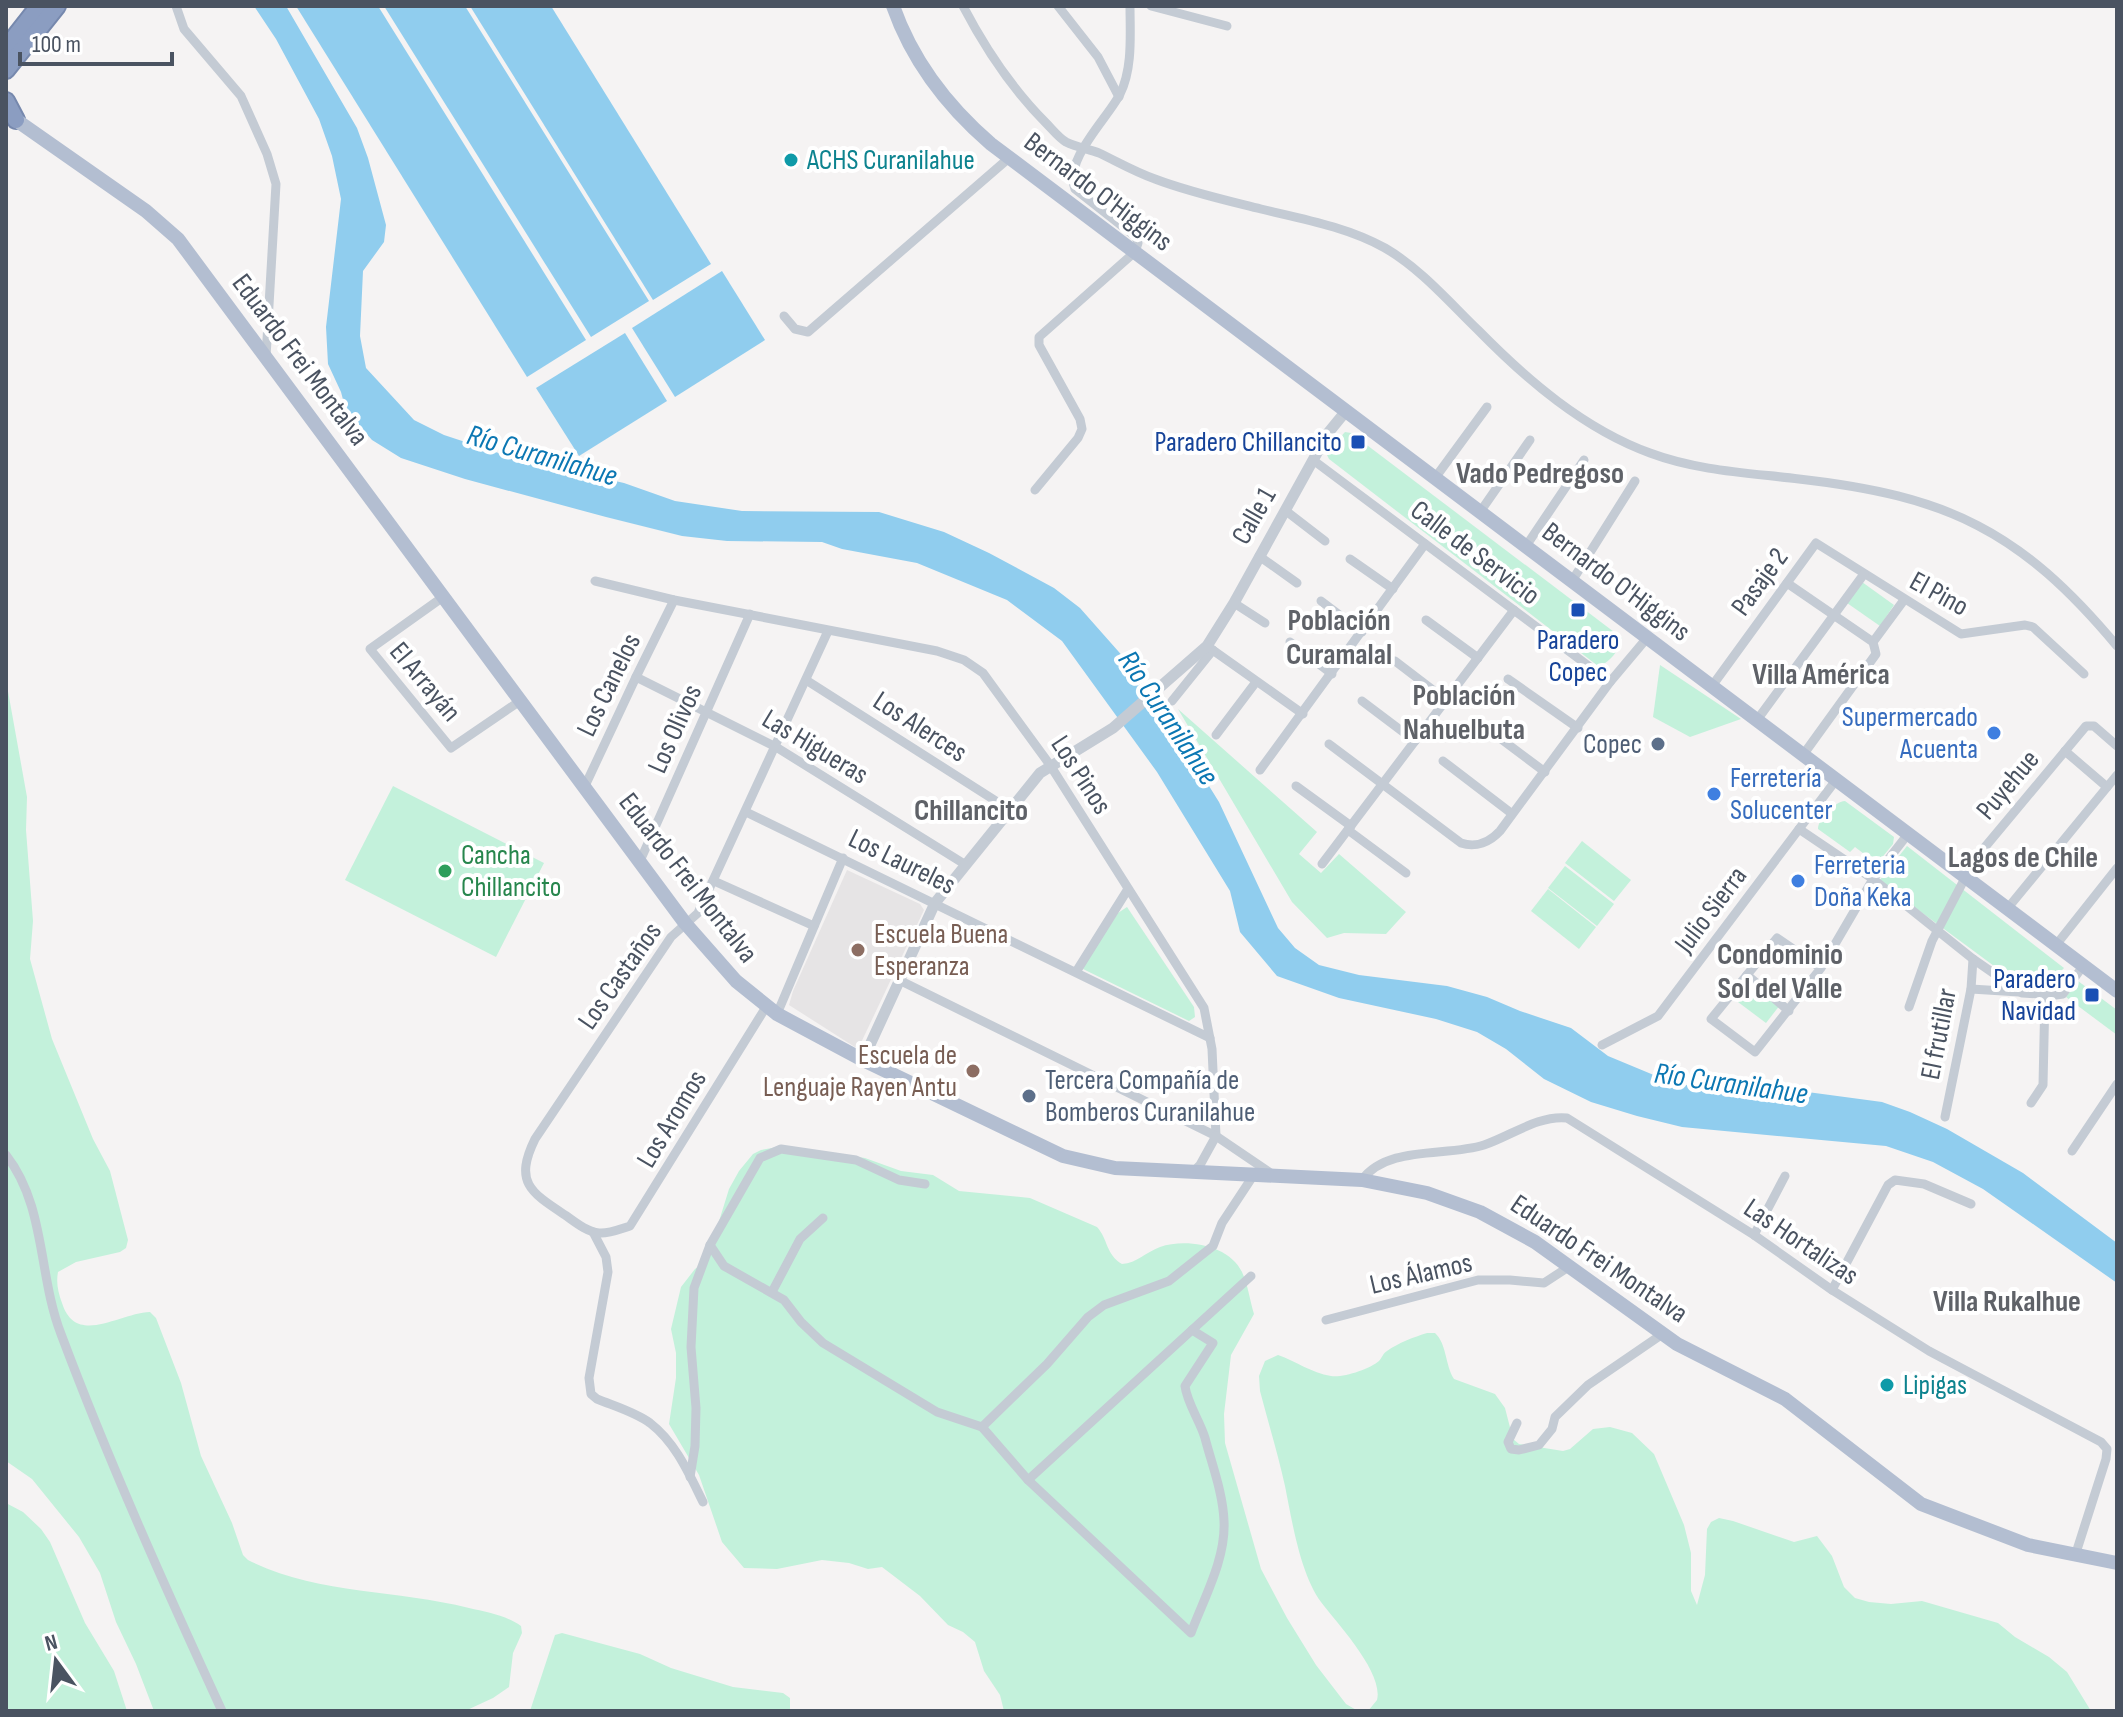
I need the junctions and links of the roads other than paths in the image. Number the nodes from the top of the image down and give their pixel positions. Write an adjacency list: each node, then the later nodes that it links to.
1 (39, 6): 10 (highway)
2 (57, 6): 11 (highway)
3 (176, 6): 19 (street)
4 (893, 6): 16 (main road, Bernardo O'Higgins)
5 (963, 6): 15 (street)
6 (1058, 6): 12 (street)
7 (1130, 6): 12 (street)
8 (1151, 6): 9 (street)
9 (1227, 26)
10 (6, 48)
11 (6, 70)
12 (1119, 97): 15 (street)
13 (6, 101): 14 (highway)
14 (11, 118): 19 (main road, Eduardo Frei Montalva)
15 (1084, 147): 17 (street); 57 (street)
16 (1009, 158): 17 (main road, Bernardo O'Higgins); 18 (street)
17 (1135, 252): 21 (main road, Bernardo O'Higgins); 27 (street)
18 (784, 316)
19 (266, 357): 42 (main road, Eduardo Frei Montalva)
20 (1487, 407): 25 (street)
21 (1346, 411): 23 (street, Calle 1); 25 (main road, Bernardo O'Higgins)
22 (1530, 440): 29 (street)
23 (1313, 460): 28 (street, Calle 1); 32 (street, Calle de Servicio)
24 (1584, 460): 33 (street)
25 (1435, 478): 29 (main road, Bernardo O'Higgins)
26 (1635, 481): 38 (street)
27 (1035, 490)
28 (1286, 511): 30 (street); 34 (street, Calle 1)
29 (1480, 512): 33 (main road, Bernardo O'Higgins)
30 (1325, 541)
31 (1816, 543): 36 (street, El Pino); 40 (street, Pasaje 2)
32 (1425, 544): 41 (street); 47 (street, Calle de Servicio)
33 (1526, 546): 38 (main road, Bernardo O'Higgins)
34 (1259, 556): 39 (street); 46 (street, Calle 1)
35 (1350, 559): 41 (street)
36 (1864, 574): 44 (street, El Pino); 49 (street)
37 (595, 581): 43 (street, Los Pinos)
38 (1572, 581): 54 (main road, Bernardo O'Higgins)
39 (1297, 583)
40 (1787, 583): 49 (street); 68 (street, Pasaje 2)
41 (1393, 589): 53 (street)
42 (443, 597): 70 (main road, Eduardo Frei Montalva); 70 (street, El Arrayán)
43 (674, 600): 48 (street, Los Pinos); 63 (street, Los Canelos)
44 (1904, 600): 56 (street); 62 (street, El Pino)
45 (1321, 601): 53 (street)
46 (1234, 603): 51 (street); 58 (street, Calle 1)
47 (1514, 610): 59 (street); 67 (street, Calle de Servicio)
48 (750, 614): 52 (street, Los Pinos); 73 (street, Los Olivos)
49 (1834, 615): 56 (street); 75 (street)
50 (1426, 620): 59 (street)
51 (1265, 623)
52 (828, 631): 65 (street, Los Castaños); 86 (street, Los Pinos)
53 (1362, 632): 61 (street)
54 (1647, 638): 67 (street); 68 (main road, Bernardo O'Higgins)
55 (1290, 642): 61 (street)
56 (1873, 642): 84 (street)
57 (2117, 646)
58 (1210, 648): 66 (street); 71 (street); 86 (street, Calle 1)
59 (1478, 658): 69 (street)
60 (1395, 661): 69 (street)
61 (1332, 674): 74 (street)
62 (2084, 674)
63 (636, 677): 73 (street, Las Higueras); 94 (street, Los Canelos)
64 (1508, 679): 77 (street)
65 (806, 680): 82 (street, Los Castaños); 95 (street, Los Alerces)
66 (1256, 682): 74 (street); 78 (street)
67 (1610, 682): 77 (street)
68 (1712, 686): 75 (main road, Bernardo O'Higgins)
69 (1446, 700): 79 (street)
70 (520, 701): 94 (main road, Eduardo Frei Montalva)
71 (1172, 701)
72 (1362, 701): 79 (street)
73 (706, 711): 82 (street, Las Higueras); 102 (street, Los Olivos)
74 (1303, 714): 87 (street)
75 (1757, 720): 84 (main road, Bernardo O'Higgins)
76 (1477, 721): 88 (street)
77 (1578, 728): 88 (street)
78 (1216, 735)
79 (1415, 741): 91 (street)
80 (1329, 744): 91 (street)
81 (2117, 746): 83 (street, Puyehue)
82 (776, 747): 96 (street, Los Castaños); 104 (street, Las Higueras)
83 (2065, 751): 93 (street); 107 (street, Puyehue)
84 (1803, 755): 90 (main road, Bernardo O'Higgins)
85 (1443, 761): 97 (street)
86 (1050, 765): 95 (street, Calle 1); 110 (street, Los Pinos)
87 (1260, 770)
88 (1545, 772): 97 (street)
89 (2117, 775): 93 (street)
90 (1836, 780): 99 (street, Julio Sierra); 100 (main road, Bernardo O'Higgins)
91 (1382, 785): 97 (street); 98 (street)
92 (1296, 786): 98 (street)
93 (2107, 787): 112 (street)
94 (584, 788): 102 (main road, Eduardo Frei Montalva)
95 (1010, 810): 104 (street, Calle 1)
96 (746, 812): 101 (street, Los Laureles); 109 (street, Los Castaños)
97 (1511, 813)
98 (1349, 828): 103 (street); 106 (street)
99 (1799, 829): 108 (street); 131 (street, Julio Sierra)
100 (1908, 834): 107 (main road, Bernardo O'Higgins); 108 (street)
101 (843, 858): 111 (street, Los Laureles); 114 (street, Los Aromos)
102 (640, 861): 113 (main road, Eduardo Frei Montalva)
103 (1322, 864)
104 (966, 865): 111 (street, Calle 1)
105 (2117, 868): 116 (street)
106 (1406, 873)
107 (1966, 877): 112 (main road, Bernardo O'Higgins); 115 (street, Puyehue)
108 (1873, 879): 115 (street); 119 (street)
109 (714, 881): 113 (street, Los Castaños); 114 (street)
110 (1128, 889): 120 (street); 130 (street, Los Pinos)
111 (935, 903): 120 (street, Los Laureles); 122 (street, Calle 1)
112 (2007, 909): 116 (main road, Bernardo O'Higgins)
113 (685, 923): 128 (main road, Eduardo Frei Montalva); 147 (street, Los Castaños)
114 (814, 926): 128 (street, Los Aromos)
115 (1937, 931): 117 (street); 127 (street, Puyehue)
116 (2056, 945): 118 (main road, Bernardo O'Higgins)
117 (1973, 959): 123 (street, El frutillar); 125 (street)
118 (2083, 966): 124 (main road, Bernardo O'Higgins); 126 (street)
119 (1821, 968): 121 (street); 129 (street)
120 (1076, 972): 130 (street, Los Laureles)
121 (1747, 975): 129 (street); 129 (street)
122 (899, 980): 132 (street, Calle 1); 136 (street)
123 (1971, 989): 125 (street); 135 (street, El frutillar)
124 (2117, 991)
125 (2022, 993): 126 (street)
126 (2045, 994): 134 (street)
127 (1909, 1007)
128 (771, 1011): 132 (main road, Eduardo Frei Montalva); 147 (street, Los Aromos)
129 (1789, 1011)
130 (1210, 1038): 136 (street, Los Pinos)
131 (1602, 1045)
132 (863, 1060): 139 (main road, Eduardo Frei Montalva)
133 (2117, 1084): 137 (street)
134 (2031, 1103)
135 (1945, 1117)
136 (1216, 1136): 139 (street); 141 (street)
137 (2072, 1151)
138 (6, 1155): 164 (street)
139 (1191, 1173): 140 (main road, Eduardo Frei Montalva)
140 (1255, 1173): 141 (main road, Eduardo Frei Montalva); 158 (street)
141 (1272, 1174): 143 (main road, Eduardo Frei Montalva)
142 (1785, 1176): 148 (street)
143 (1362, 1180): 148 (street, Las Hortalizas); 150 (main road, Eduardo Frei Montalva)
144 (925, 1184): 149 (street)
145 (1971, 1204): 152 (street)
146 (823, 1218): 153 (street)
147 (596, 1232): 159 (street)
148 (1754, 1235): 152 (street, Las Hortalizas)
149 (710, 1245): 153 (street); 159 (street)
150 (1570, 1266): 154 (street, Los Álamos); 156 (main road, Eduardo Frei Montalva)
151 (1251, 1276): 155 (street)
152 (1832, 1290): 162 (street, Las Hortalizas)
153 (772, 1292): 158 (street)
154 (1326, 1320)
155 (1192, 1330): 160 (street); 160 (street)
156 (1661, 1335): 157 (street); 162 (main road, Eduardo Frei Montalva)
157 (1517, 1423)
158 (982, 1427): 160 (street)
159 (690, 1477): 161 (street)
160 (1028, 1480)
161 (703, 1502)
162 (2075, 1556): 163 (main road, Eduardo Frei Montalva)
163 (2117, 1563)
164 (222, 1711)

